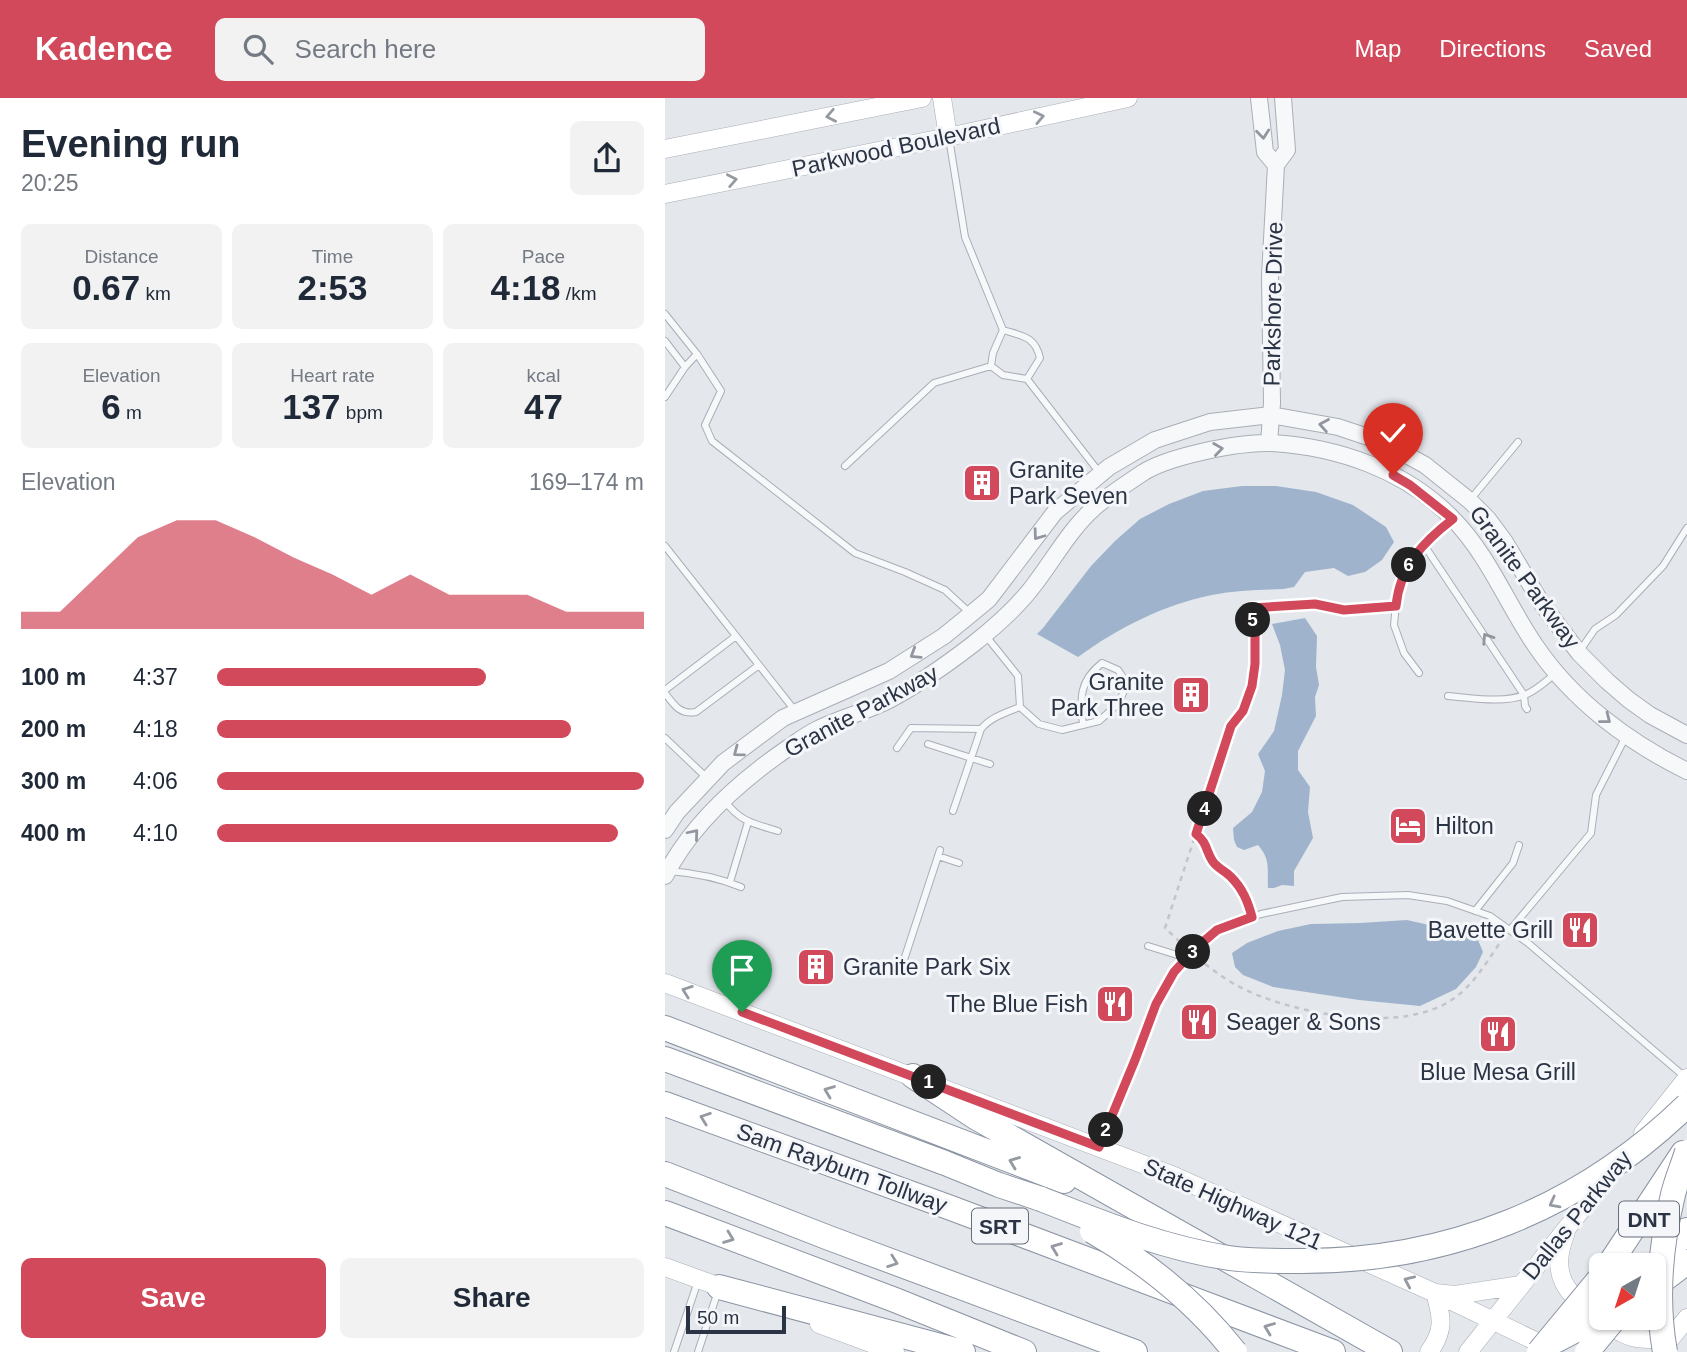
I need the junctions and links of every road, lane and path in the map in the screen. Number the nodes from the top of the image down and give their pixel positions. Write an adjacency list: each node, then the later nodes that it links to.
1 (922, 98): 7 (main road, Parkwood Boulevard, one-way to 7)
2 (942, 98): 6 (main road)
3 (1128, 98): 6 (main road, Parkwood Boulevard, one-way to 3)
4 (1259, 98): 8 (street, Parkshore Drive, one-way to 8)
5 (1283, 98): 8 (street, Parkshore Drive)
6 (949, 136): 9 (main road, Parkwood Boulevard, one-way to 6); 11 (lane)
7 (665, 149)
8 (1276, 165): 18 (street, Parkshore Drive)
9 (665, 194)
10 (665, 314): 13 (lane)
11 (1003, 330): 14 (lane); 16 (lane)
12 (665, 341): 15 (lane)
13 (697, 354): 15 (lane); 30 (lane)
14 (992, 366): 16 (lane); 21 (lane)
15 (685, 367): 17 (lane)
16 (1027, 380): 22 (lane)
17 (665, 397)
18 (1271, 415): 20 (street, Parkshore Drive); 22 (street, Granite Parkway); 23 (street, Granite Parkway, one-way to 18)
19 (1518, 442): 23 (lane)
20 (1269, 443): 24 (street, Granite Parkway); 31 (street, Granite Parkway, one-way to 20)
21 (845, 466)
22 (1100, 474): 30 (street, Granite Parkway, one-way to 30)
23 (1470, 501): 24 (street); 33 (street, Granite Parkway)
24 (1453, 519): 26 (lane); 36 (street, Granite Parkway)
25 (1687, 528): 33 (lane)
26 (1424, 545): 28 (lane); 38 (lane, one-way to 26)
27 (665, 546): 32 (lane)
28 (1396, 606): 29 (lane); 35 (lane)
29 (1252, 608): 59 (path)
30 (971, 614): 31 (street); 42 (street, Granite Parkway, one-way to 42)
31 (985, 635): 40 (lane); 54 (street, Granite Parkway)
32 (736, 636): 34 (lane); 37 (lane)
33 (1579, 653): 36 (street); 46 (street, Granite Parkway)
34 (759, 665): 37 (lane); 42 (lane)
35 (1419, 673)
36 (1557, 673): 38 (lane); 45 (street, Granite Parkway, one-way to 45)
37 (665, 692)
38 (1524, 695): 39 (lane); 41 (lane)
39 (1448, 696)
40 (1020, 707): 43 (lane); 44 (lane)
41 (1527, 709)
42 (796, 712): 53 (street, Granite Parkway, one-way to 53)
43 (1083, 725): 43 (lane)
44 (981, 729): 49 (lane); 50 (lane)
45 (1626, 735): 52 (street, Granite Parkway); 67 (lane)
46 (1687, 735)
47 (666, 741): 53 (lane)
48 (928, 744): 50 (lane)
49 (897, 748)
50 (970, 758): 51 (lane); 55 (lane)
51 (990, 764)
52 (1687, 771)
53 (708, 779): 54 (street); 57 (street, Granite Parkway)
54 (724, 799): 56 (lane); 62 (street, Granite Parkway, one-way to 54)
55 (953, 811)
56 (748, 822): 58 (lane); 63 (lane)
57 (665, 830)
58 (778, 831)
59 (1196, 834): 66 (path); 68 (path)
60 (1519, 845): 65 (lane)
61 (959, 863): 71 (lane)
62 (666, 874): 63 (lane)
63 (730, 882): 64 (lane)
64 (741, 887)
65 (1475, 911): 66 (lane); 67 (lane)
66 (1252, 917): 70 (lane)
67 (1510, 930): 70 (path); 76 (lane)
68 (1180, 942)
69 (1148, 946): 70 (lane)
70 (1191, 957): 79 (lane)
71 (901, 969)
72 (665, 983): 75 (main road, State Highway 121, one-way to 72)
73 (665, 1028): 85 (highway, one-way to 73)
74 (665, 1057): 83 (highway)
75 (913, 1076): 79 (main road, State Highway 121); 85 (highway)
76 (1687, 1078): 86 (main road, Dallas Parkway)
77 (665, 1104): 113 (highway, Sam Rayburn Tollway / SRT, one-way to 77)
78 (1687, 1105): 83 (highway, one-way to 83, bridge)
79 (1099, 1147): 97 (main road, State Highway 121, one-way to 79)
80 (1687, 1149): 88 (highway); 104 (highway, bridge)
81 (1687, 1172): 89 (highway, DNT, bridge)
82 (665, 1174): 111 (highway, one-way to 111)
83 (1041, 1199): 112 (highway, bridge)
84 (665, 1213): 98 (highway, one-way to 98)
85 (1146, 1213): 103 (highway)
86 (1567, 1228): 95 (main road, Dallas Parkway); 104 (main road)
87 (1687, 1230): 90 (highway, DNT, bridge)
88 (1618, 1253)
89 (1620, 1253)
90 (1666, 1256)
91 (1687, 1262): 93 (highway)
92 (665, 1266): 94 (main road)
93 (1666, 1278)
94 (709, 1283): 105 (lane); 106 (lane); 107 (main road); 108 (highway)
95 (1521, 1285): 97 (main road); 100 (main road, Dallas Parkway)
96 (1589, 1292): 117 (highway, bridge)
97 (1435, 1293): 100 (main road, State Highway 121); 114 (main road)
98 (895, 1300): 109 (highway); 110 (highway)
99 (1687, 1318): 104 (main road)
100 (1493, 1322): 115 (main road, Dallas Parkway); 118 (main road, State Highway 121)
101 (1589, 1323): 116 (highway, bridge)
102 (1605, 1330): 119 (highway, bridge)
103 (1383, 1348)
104 (1667, 1349)
105 (674, 1352)
106 (698, 1352)
107 (895, 1352)
108 (963, 1352)
109 (969, 1352)
110 (1024, 1352)
111 (1135, 1352)
112 (1234, 1352)
113 (1333, 1352)
114 (1429, 1352)
115 (1468, 1352)
116 (1531, 1352)
117 (1539, 1352)
118 (1558, 1352)
119 (1587, 1352)

